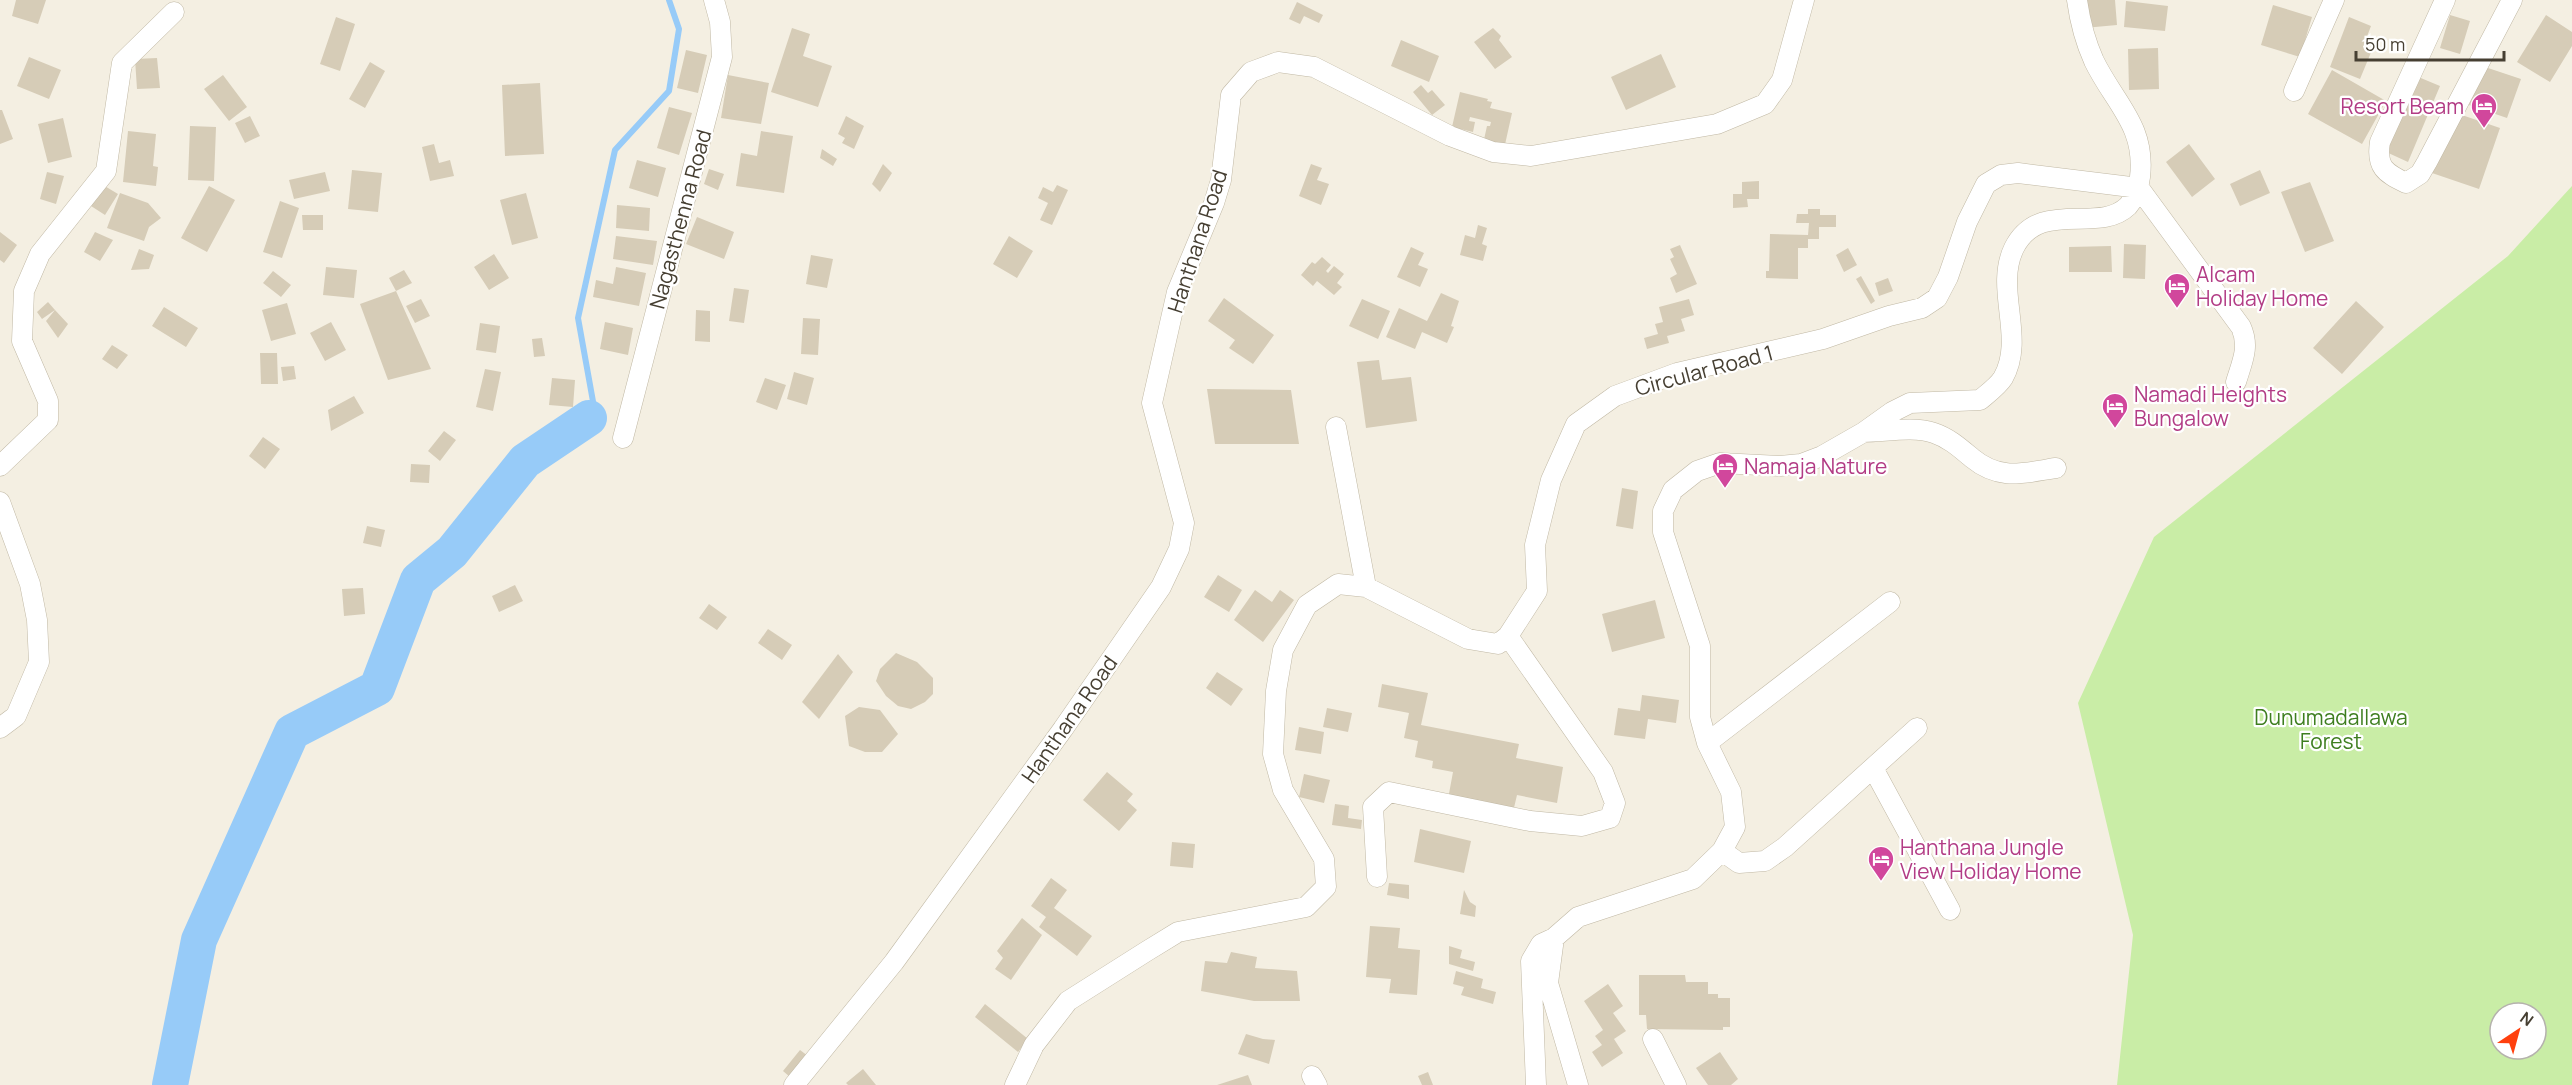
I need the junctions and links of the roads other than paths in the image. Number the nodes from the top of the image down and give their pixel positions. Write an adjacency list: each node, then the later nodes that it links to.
1 (714, 0): 13 (street, Nagasthenna Road)
2 (1804, 0): 29 (street, Hanthana Road)
3 (2077, 0): 9 (street)
4 (2334, 0): 8 (street)
5 (2445, 0): 6 (street)
6 (2512, 0)
7 (174, 12): 14 (street)
8 (2294, 91)
9 (2139, 188): 10 (street); 12 (street); 19 (street, Circular Road 1)
10 (2236, 382)
11 (1336, 427): 17 (street)
12 (1864, 432): 15 (street); 22 (street)
13 (623, 438)
14 (0, 466)
15 (2056, 468)
16 (0, 502): 20 (street)
17 (1366, 587): 19 (street); 30 (street)
18 (1890, 602): 22 (street)
19 (1509, 636): 25 (street)
20 (0, 728)
21 (1917, 728): 23 (street)
22 (1707, 743): 24 (street)
23 (1873, 768): 24 (street); 26 (street)
24 (1722, 851): 27 (street)
25 (1377, 877)
26 (1950, 910)
27 (1554, 938): 31 (street); 32 (street)
28 (1653, 1039): 33 (street)
29 (794, 1085)
30 (1015, 1085)
31 (1536, 1085)
32 (1578, 1085)
33 (1676, 1085)

